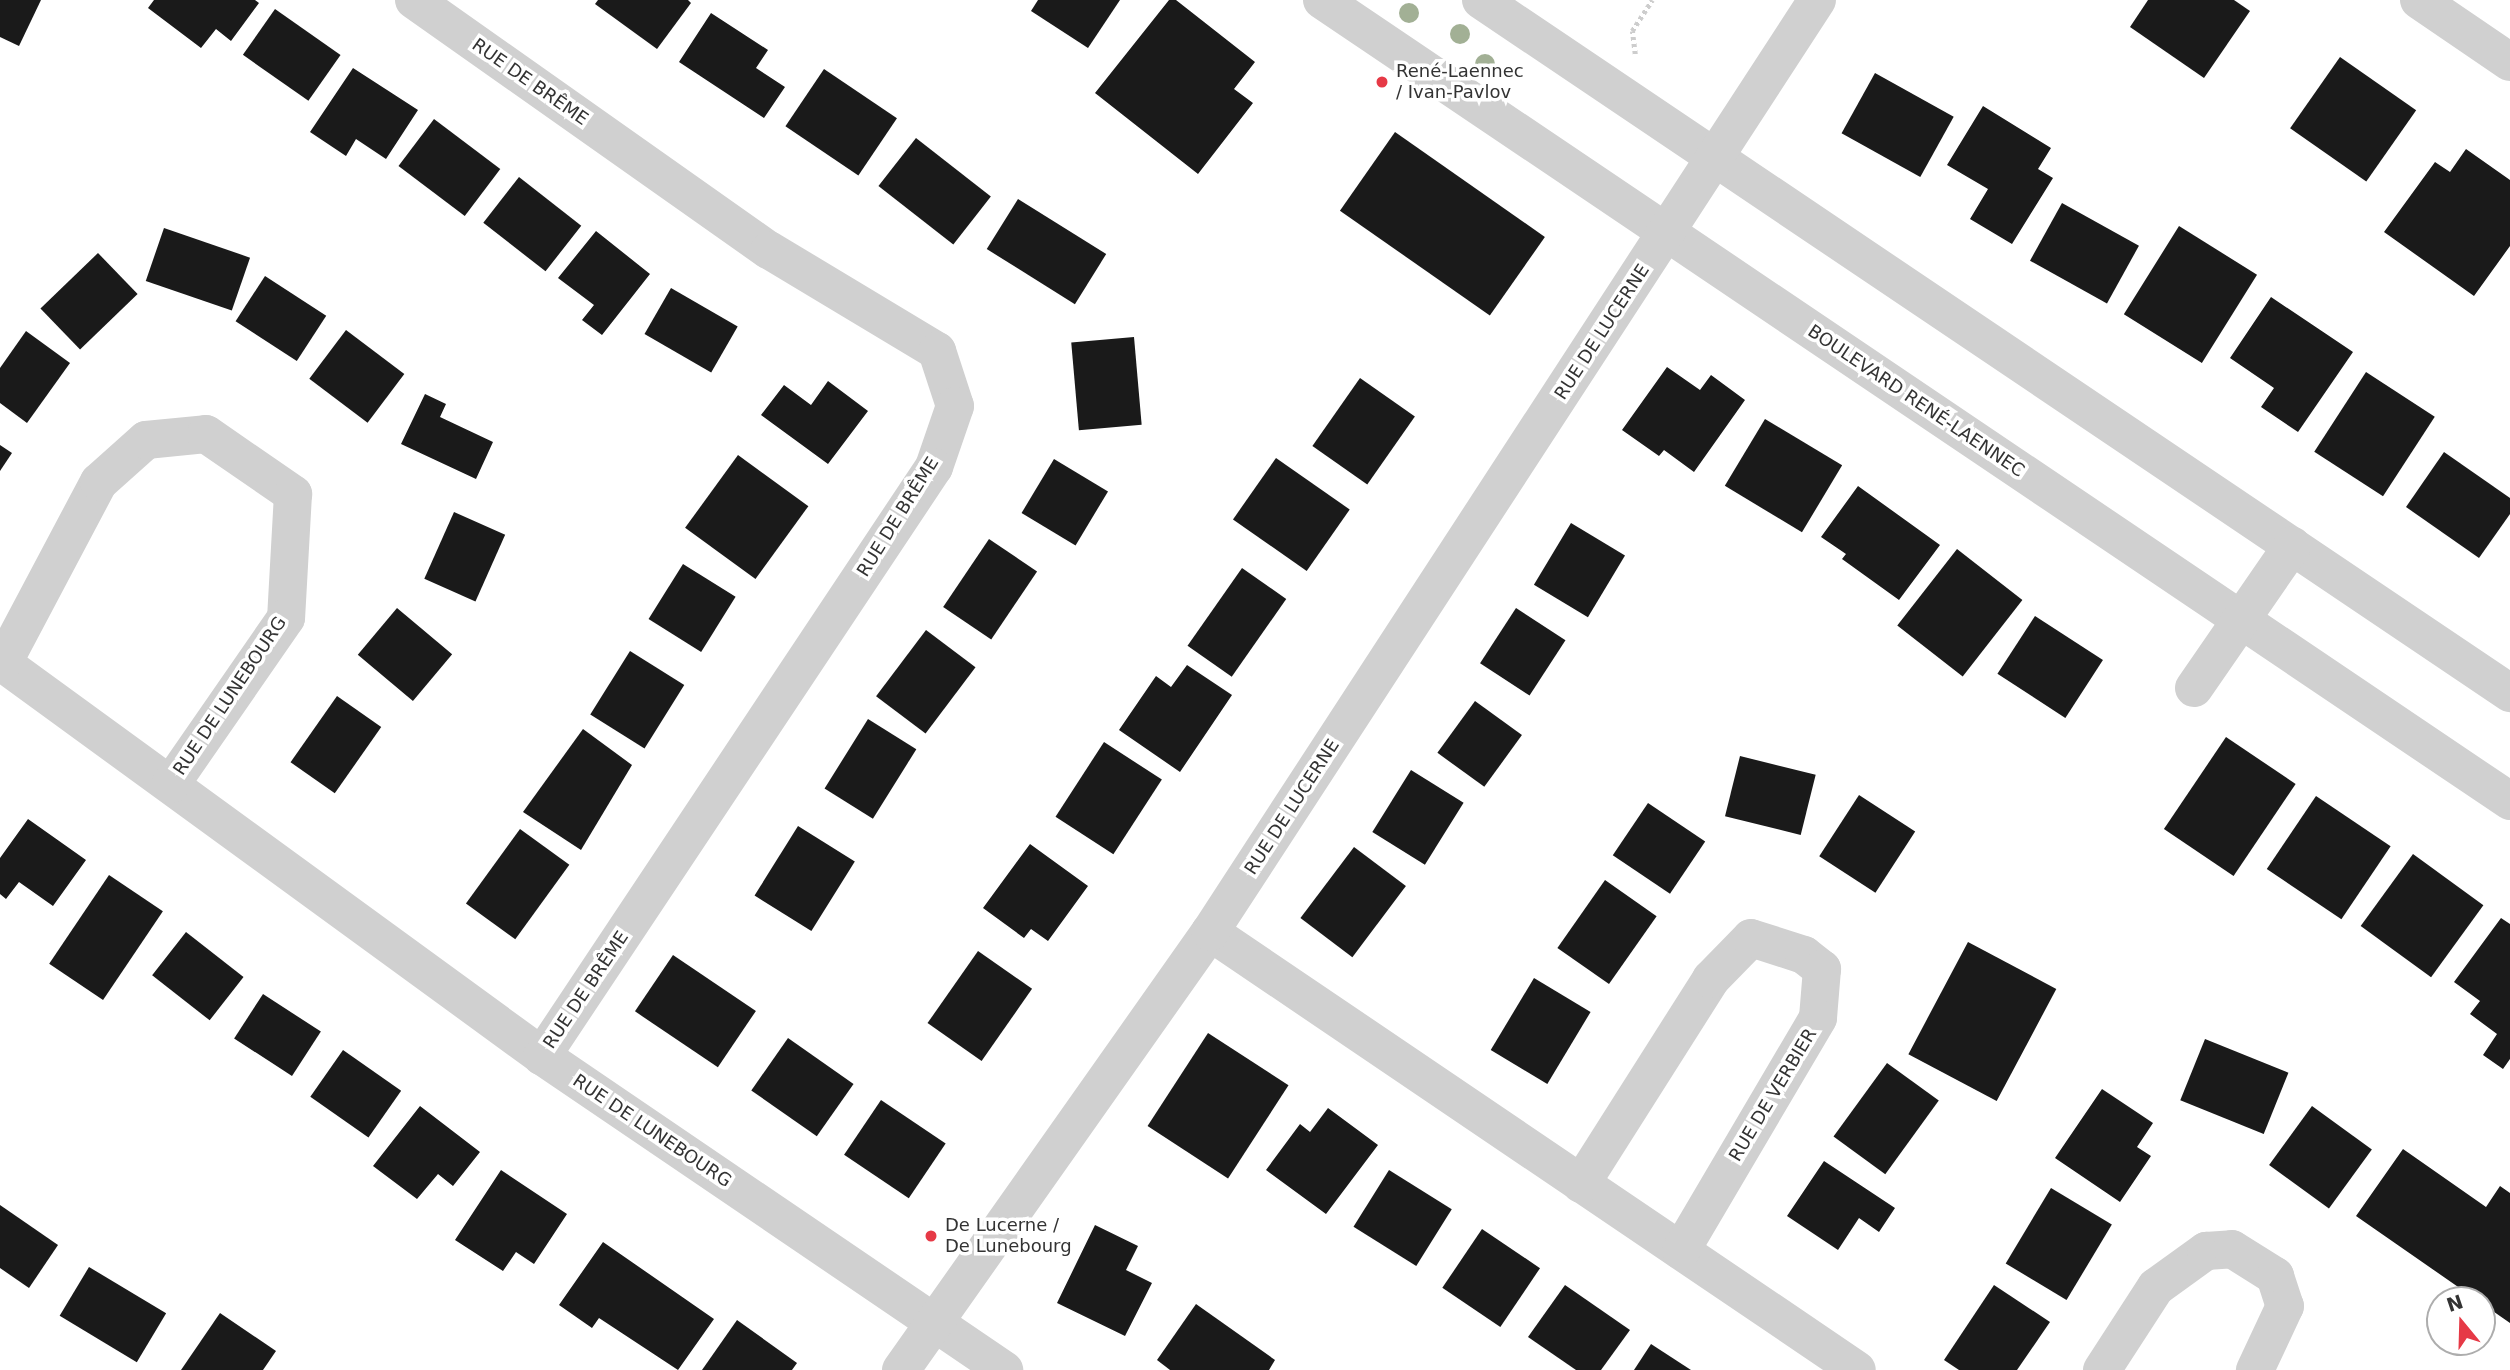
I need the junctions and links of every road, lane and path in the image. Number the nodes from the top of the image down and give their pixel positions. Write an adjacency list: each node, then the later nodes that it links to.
1 (414, 0): 19 (street, RUE DE BRÊME)
2 (1322, 0): 10 (street, BOULEVARD RENÉ-LAENNEC)
3 (1481, 0): 9 (street)
4 (1653, 0): 8 (path)
5 (1816, 0): 9 (street, RUE DE LUCERNE)
6 (2431, 3): 7 (street)
7 (2510, 62)
8 (1637, 65)
9 (1713, 157): 10 (street, RUE DE LUCERNE); 11 (street)
10 (1667, 232): 12 (street, BOULEVARD RENÉ-LAENNEC); 18 (street, RUE DE LUCERNE)
11 (2292, 546): 12 (street); 15 (street)
12 (2240, 620): 14 (street); 17 (street, BOULEVARD RENÉ-LAENNEC)
13 (1, 662): 16 (street, RUE DE LUNEBOURG); 16 (street, RUE DE LUNEBOURG)
14 (2194, 688)
15 (2510, 693)
16 (171, 785): 19 (street, RUE DE LUNEBOURG)
17 (2510, 801)
18 (1210, 932): 20 (street); 22 (street, RUE DE LUCERNE)
19 (542, 1056): 22 (street, RUE DE LUNEBOURG)
20 (1581, 1184): 21 (street); 21 (street, RUE DE VERBIER)
21 (1681, 1251): 25 (street)
22 (934, 1322): 23 (street, RUE DE LUCERNE); 24 (street, RUE DE LUNEBOURG)
23 (901, 1370)
24 (1004, 1370)
25 (1857, 1370)
26 (2102, 1370): 27 (street)
27 (2255, 1370)

